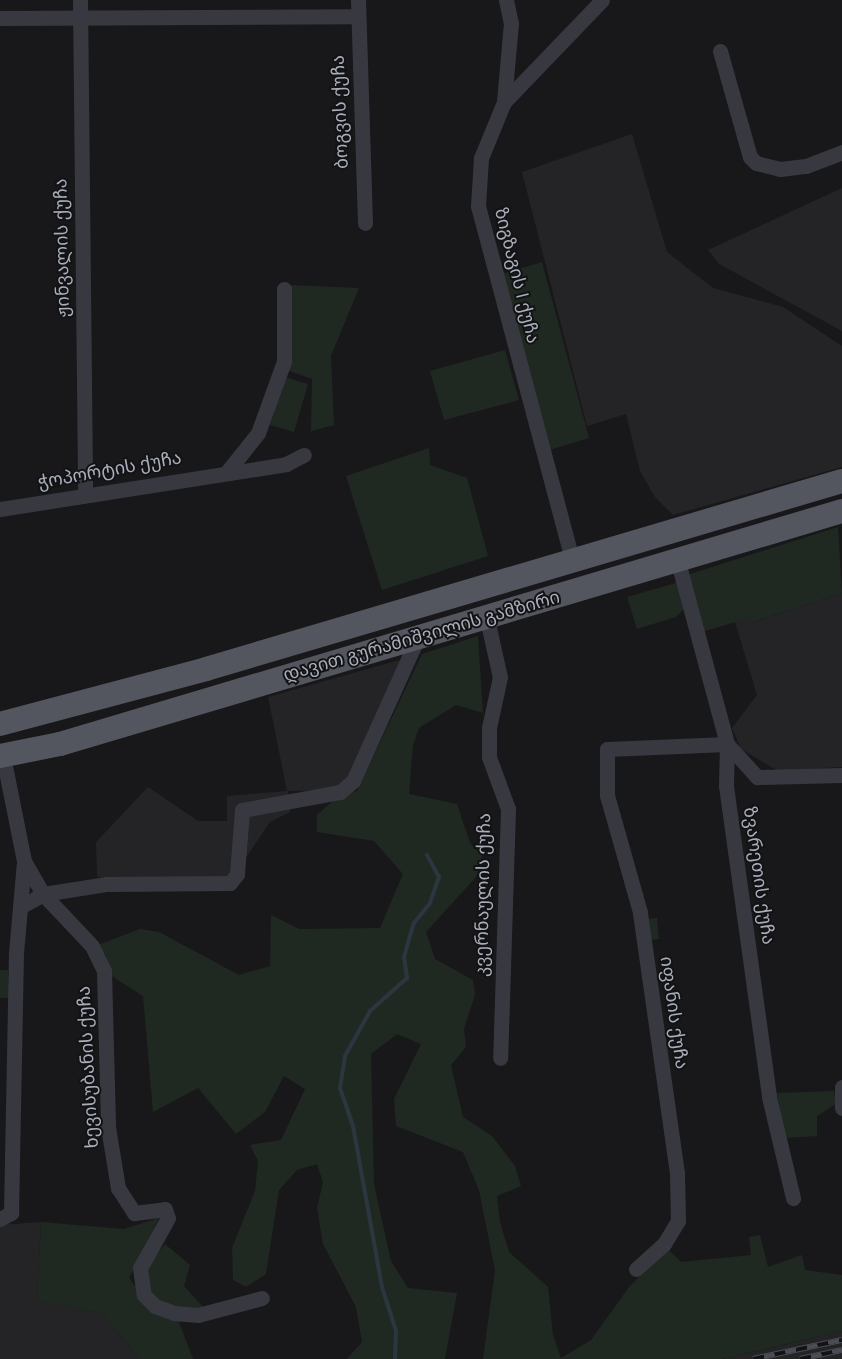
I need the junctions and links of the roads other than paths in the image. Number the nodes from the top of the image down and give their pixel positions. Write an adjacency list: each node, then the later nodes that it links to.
1 (80, 0): 6 (street, ჟინვალის ქუჩა)
2 (358, 0): 5 (street, ბოგვის ქუჩა)
3 (506, 0): 9 (street, ზიგზაგის I ქუჩა)
4 (602, 0): 9 (street)
5 (358, 16): 6 (street); 11 (street, ბოგვის ქუჩა)
6 (81, 17): 7 (street); 16 (street, ჟინვალის ქუჩა)
7 (0, 18)
8 (720, 51): 10 (street)
9 (504, 102): 19 (street, ზიგზაგის I ქუჩა)
10 (842, 152)
11 (365, 223)
12 (284, 289): 14 (street)
13 (304, 455): 14 (street, ჭოპორტის ქუჩა)
14 (227, 472): 16 (street, ჭოპორტის ქუჩა)
15 (842, 481): 19 (main road, დავით გურამიშვილის გამზირი)
16 (85, 495): 17 (street, ჭოპორტის ქუჩა)
17 (0, 509)
18 (842, 511): 20 (main road, დავით გურამიშვილის გამზირი)
19 (572, 560): 21 (main road); 24 (main road, დავით გურამიშვილის გამზირი)
20 (678, 562): 21 (main road, დავით გურამიშვილის გამზირი); 25 (street, ზვარეთის ქუჩა)
21 (581, 592): 22 (main road, დავით გურამიშვილის გამზირი)
22 (487, 619): 23 (main road, დავით გურამიშვილის გამზირი); 31 (street, კვერნაულის ქუჩა)
23 (417, 639): 26 (main road, დავით გურამიშვილის გამზირი); 29 (street)
24 (0, 724)
25 (727, 744): 27 (street); 34 (street, ზვარეთის ქუჩა); 36 (street, იფანის ქუჩა)
26 (1, 756): 28 (street, ხევისუბანის ქუჩა)
27 (842, 775)
28 (24, 861): 29 (street, ხევისუბანის ქუჩა); 30 (street, ხევისუბანის ქუჩა)
29 (43, 894): 30 (street); 37 (street, ხევისუბანის ქუჩა)
30 (20, 907): 35 (street, ხევისუბანის ქუჩა)
31 (500, 1058)
32 (842, 1087): 33 (street)
33 (842, 1108)
34 (792, 1198)
35 (0, 1219)
36 (636, 1269)
37 (262, 1298)

